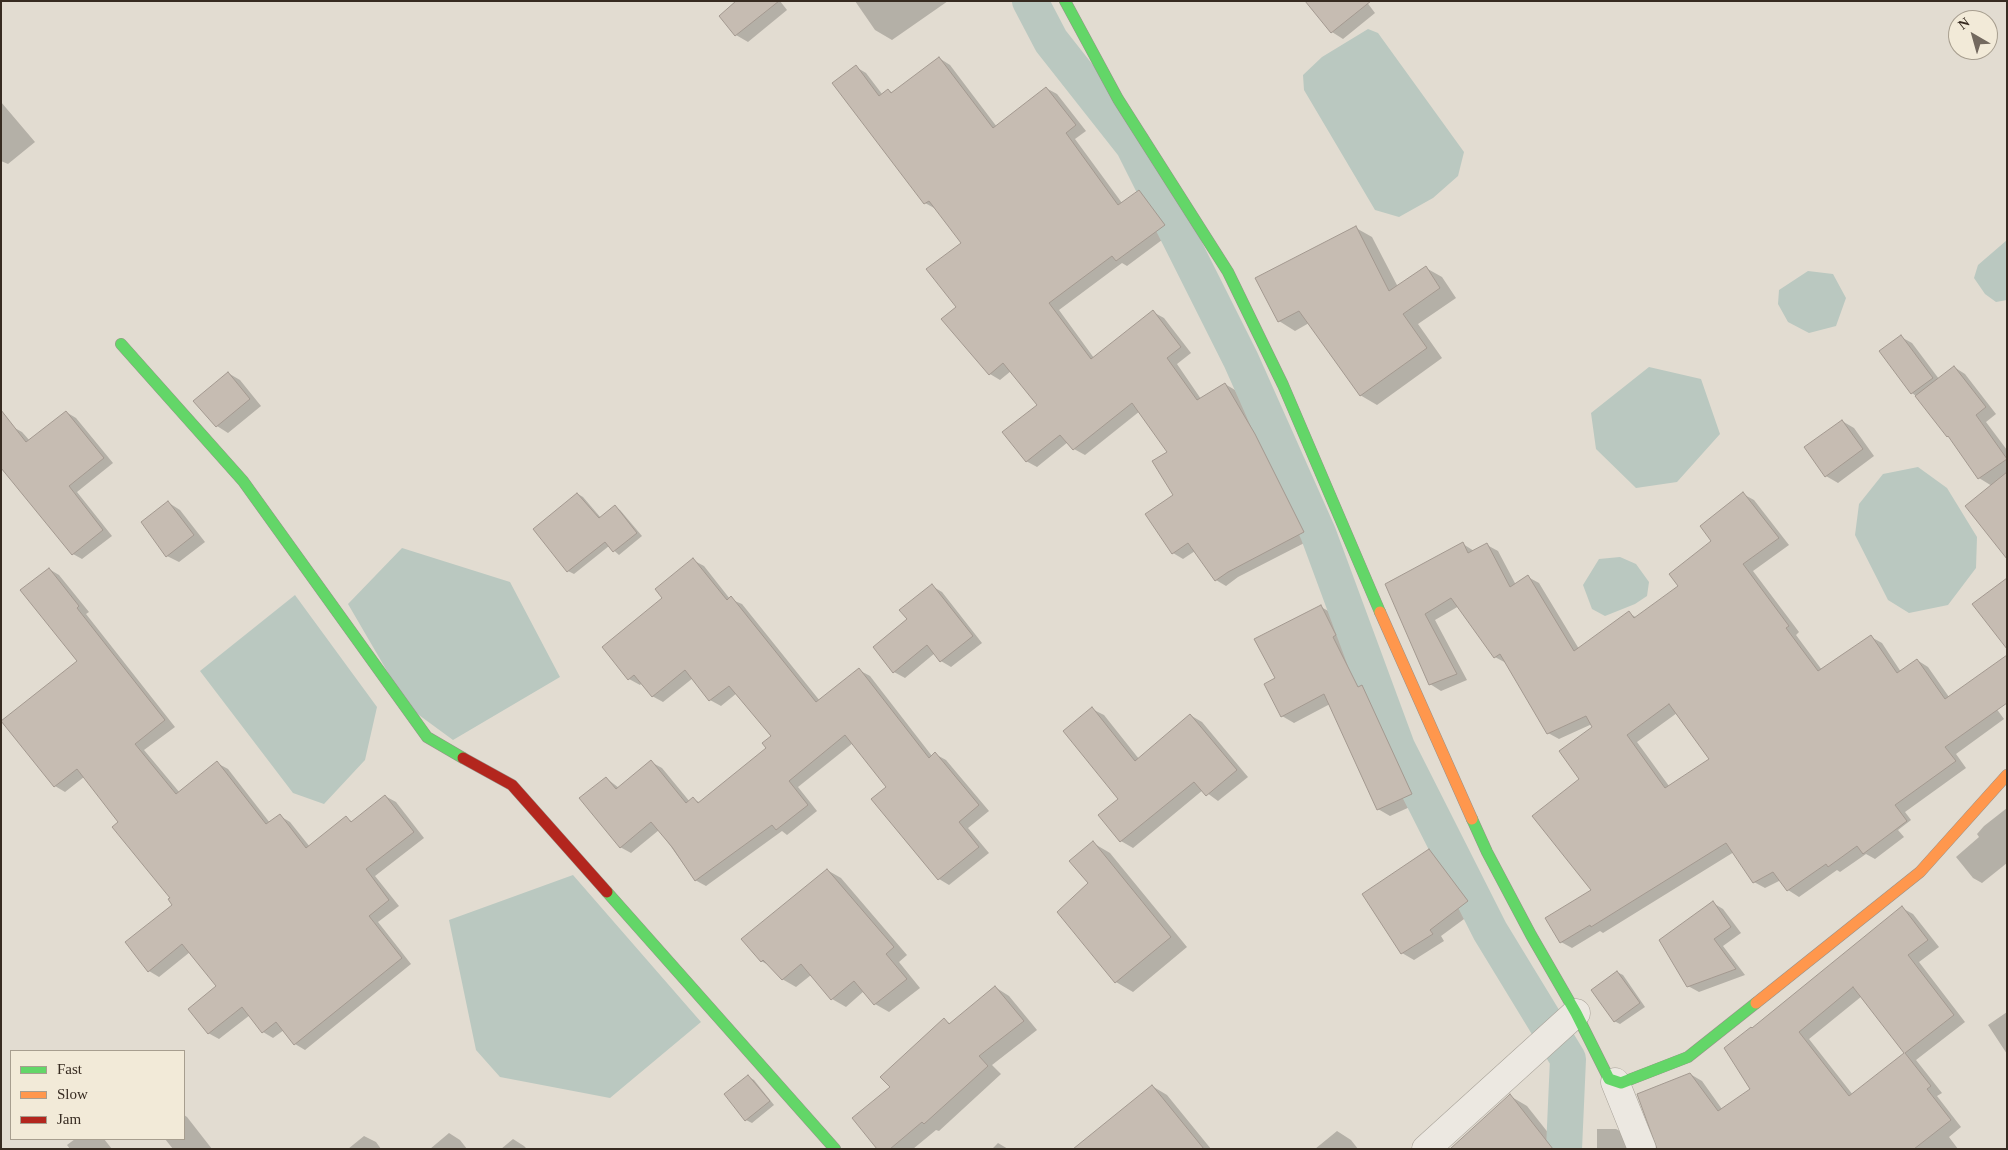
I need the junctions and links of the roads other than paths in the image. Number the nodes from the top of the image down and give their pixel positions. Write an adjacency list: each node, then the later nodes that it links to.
1 (1065, 1): 4 (street)
2 (121, 344): 6 (street)
3 (2007, 776): 5 (street)
4 (1576, 1012): 5 (street); 7 (street)
5 (1615, 1082): 8 (street)
6 (835, 1149)
7 (1426, 1149)
8 (1642, 1149)

